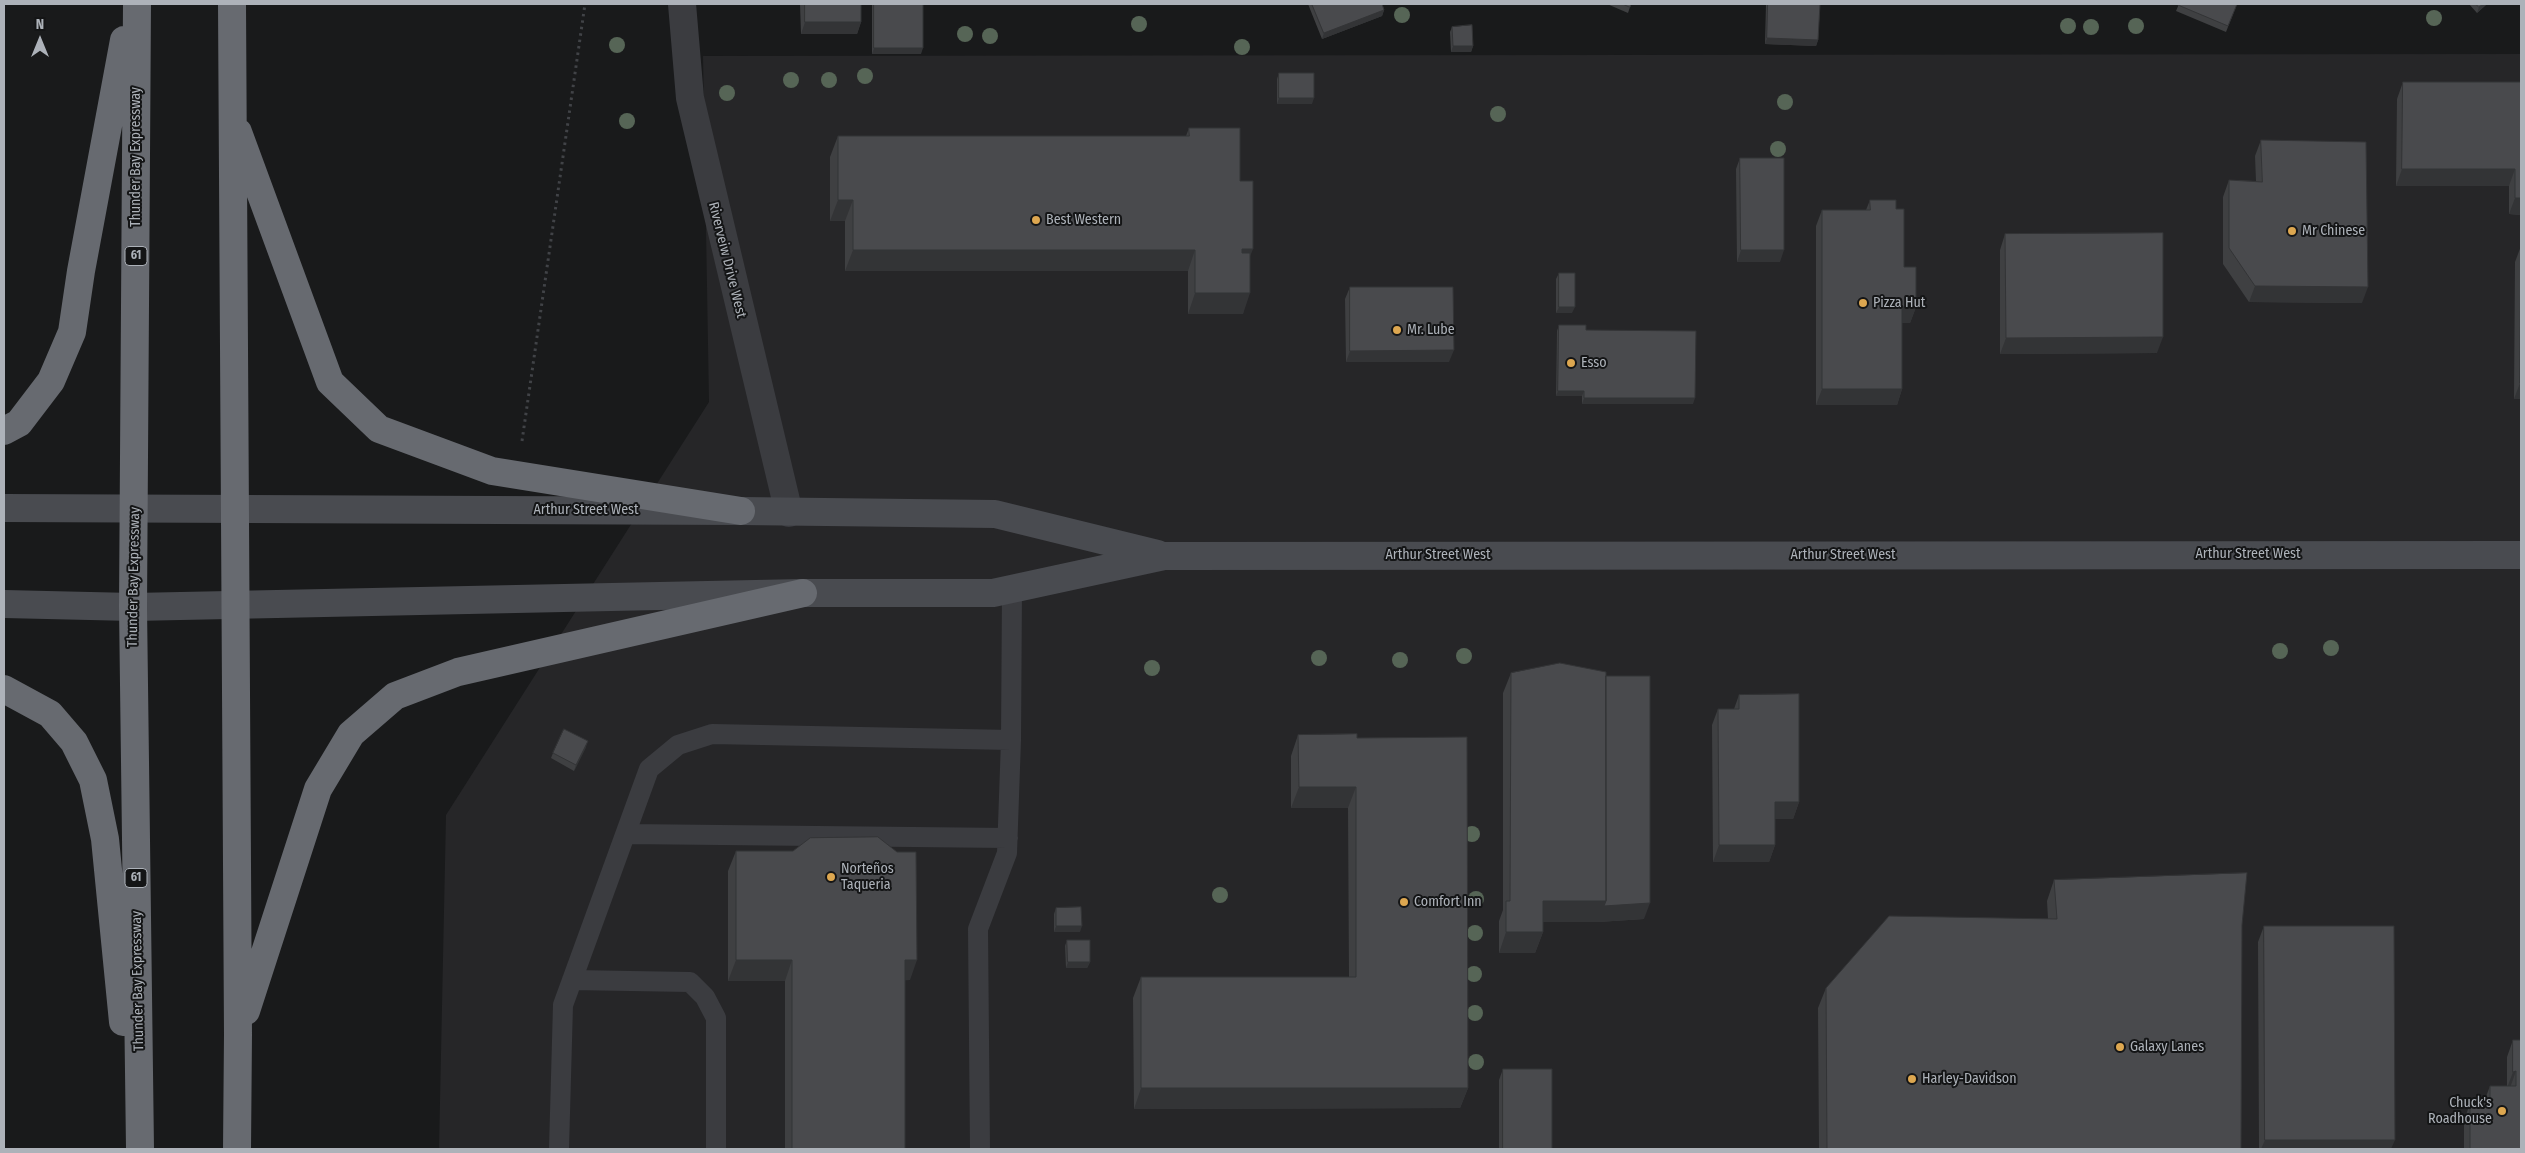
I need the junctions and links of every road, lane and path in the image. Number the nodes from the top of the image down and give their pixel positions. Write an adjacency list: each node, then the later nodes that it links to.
1 (131, 4): 7 (highway)
2 (137, 4): 10 (highway, Thunder Bay Expressway / 61)
3 (232, 4): 6 (highway)
4 (585, 4): 8 (path)
5 (682, 4): 13 (street, Riverveiw Drive West)
6 (232, 114): 8 (highway); 11 (highway)
7 (4, 431)
8 (517, 476): 12 (highway)
9 (4, 508): 10 (main road, Arthur Street West)
10 (135, 508): 11 (main road, Arthur Street West); 20 (highway, Thunder Bay Expressway / 61)
11 (234, 509): 12 (main road, Arthur Street West); 19 (highway)
12 (741, 511): 13 (main road, Arthur Street West)
13 (789, 513): 15 (main road, Arthur Street West)
14 (2521, 555): 15 (main road, Arthur Street West)
15 (1164, 556): 16 (main road, Arthur Street West)
16 (1012, 589): 17 (main road, Arthur Street West); 22 (lane)
17 (803, 593): 19 (main road, Arthur Street West); 26 (highway)
18 (4, 604): 20 (main road, Arthur Street West)
19 (234, 606): 20 (main road, Arthur Street West); 26 (highway)
20 (132, 607): 27 (highway, Thunder Bay Expressway / 61)
21 (4, 689): 27 (highway)
22 (1011, 740): 23 (lane); 24 (lane)
23 (626, 834): 24 (lane); 25 (lane)
24 (1008, 838): 31 (lane)
25 (572, 980): 29 (lane); 30 (lane)
26 (238, 1034): 28 (highway)
27 (140, 1149)
28 (237, 1149)
29 (560, 1149)
30 (716, 1149)
31 (980, 1149)

